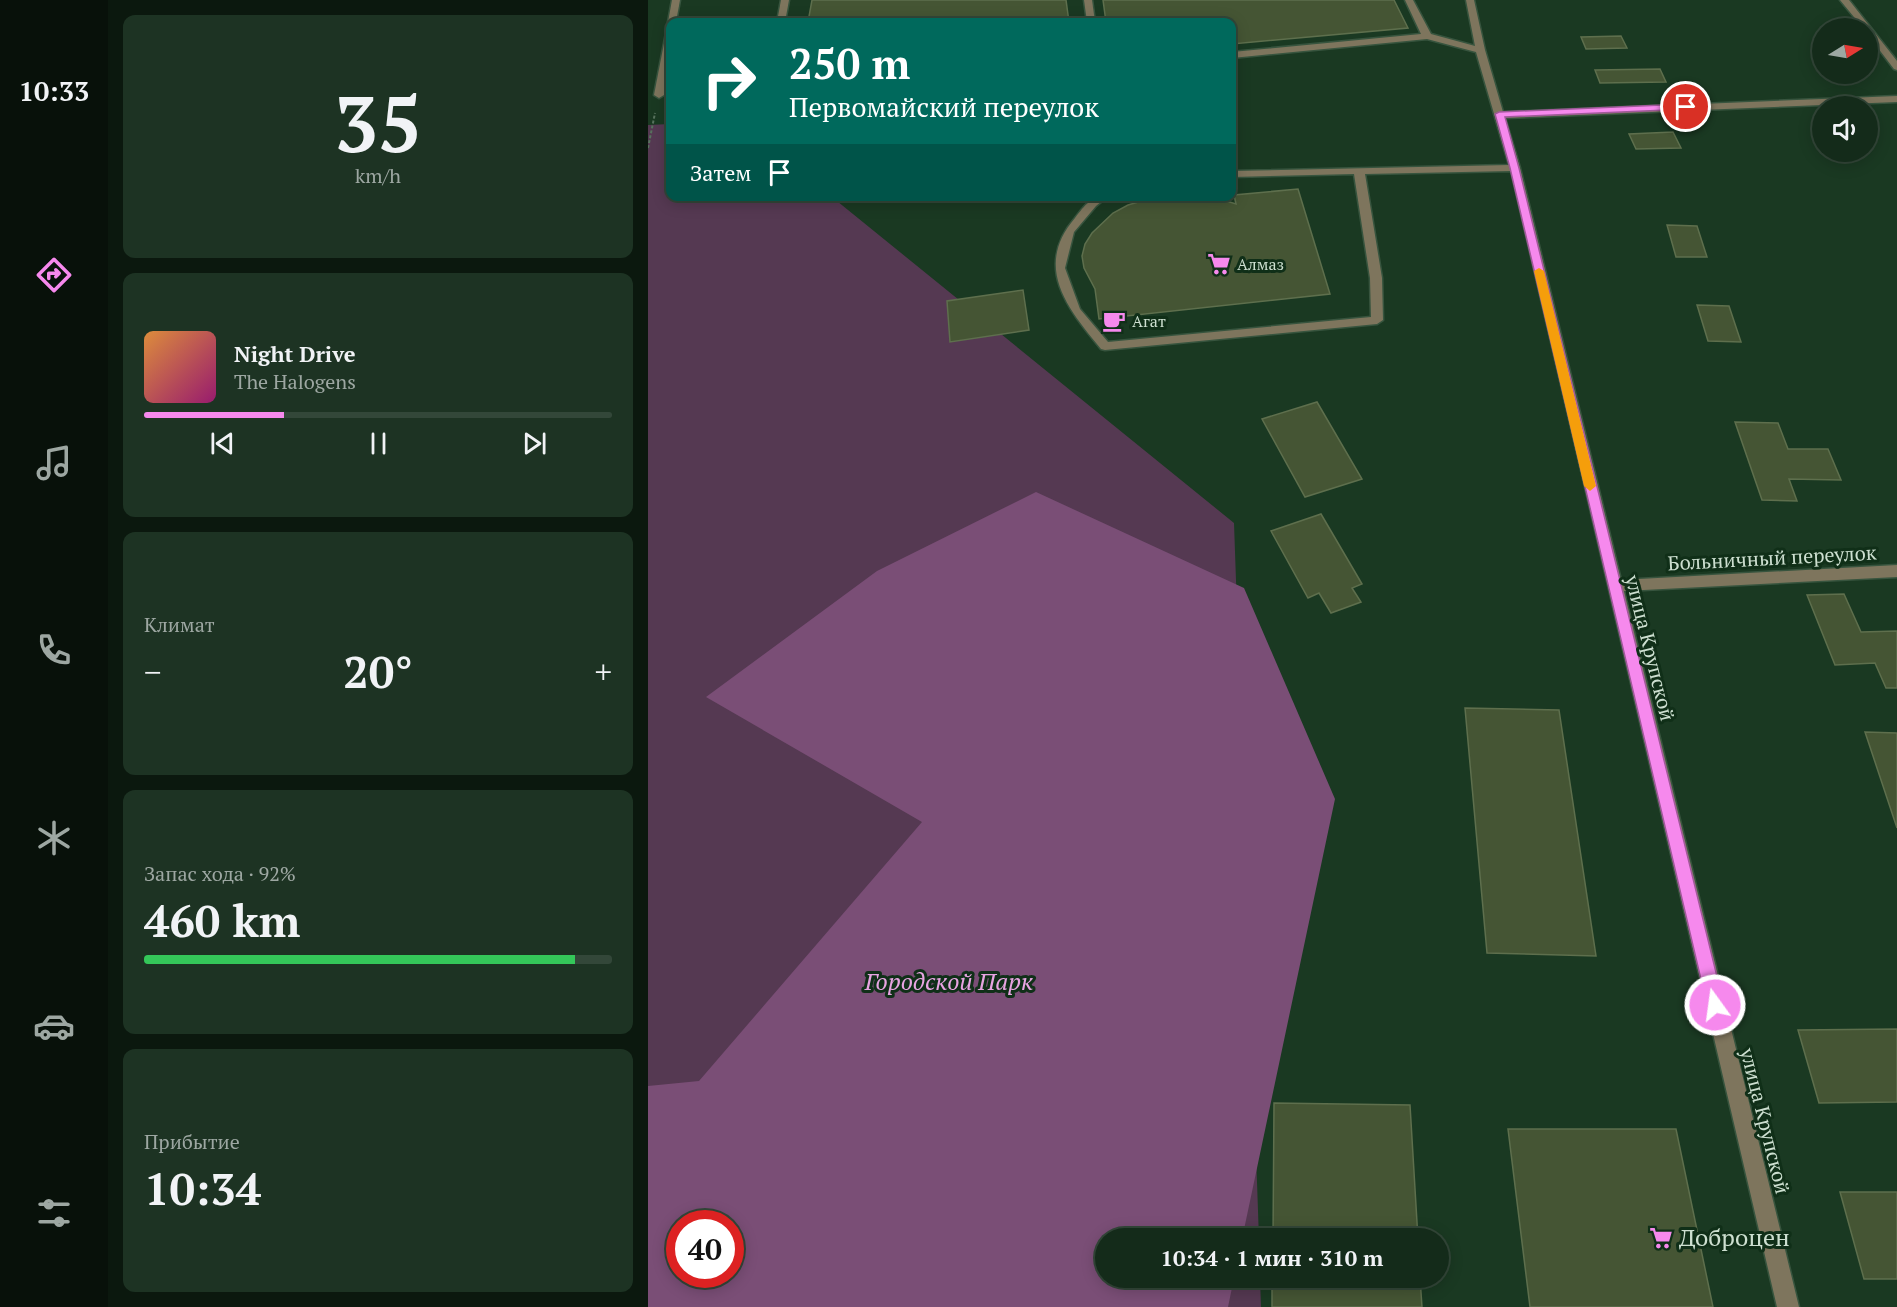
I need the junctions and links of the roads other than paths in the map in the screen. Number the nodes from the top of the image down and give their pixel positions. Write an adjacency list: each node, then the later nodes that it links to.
1 (676, 0): 7 (street)
2 (785, 0): 8 (street)
3 (1088, 0): 9 (street)
4 (1409, 0): 11 (street)
5 (1470, 0): 13 (street, улица Крупской)
6 (1844, 0): 10 (street)
7 (673, 18)
8 (782, 18)
9 (1090, 18)
10 (1858, 18)
11 (1427, 36): 13 (street); 14 (street)
12 (1878, 43): 16 (street)
13 (1480, 50): 19 (street, улица Крупской)
14 (1236, 54)
15 (666, 56): 17 (street)
16 (1897, 67)
17 (659, 95)
18 (1897, 99): 19 (street)
19 (1499, 114): 20 (street, улица Крупской)
20 (1515, 168): 21 (street); 25 (street, улица Крупской)
21 (1359, 171): 22 (street); 23 (street)
22 (1236, 174)
23 (1096, 201)
24 (1897, 571): 25 (street, Больничный переулок)
25 (1614, 586): 26 (street, улица Крупской)
26 (1788, 1307)

